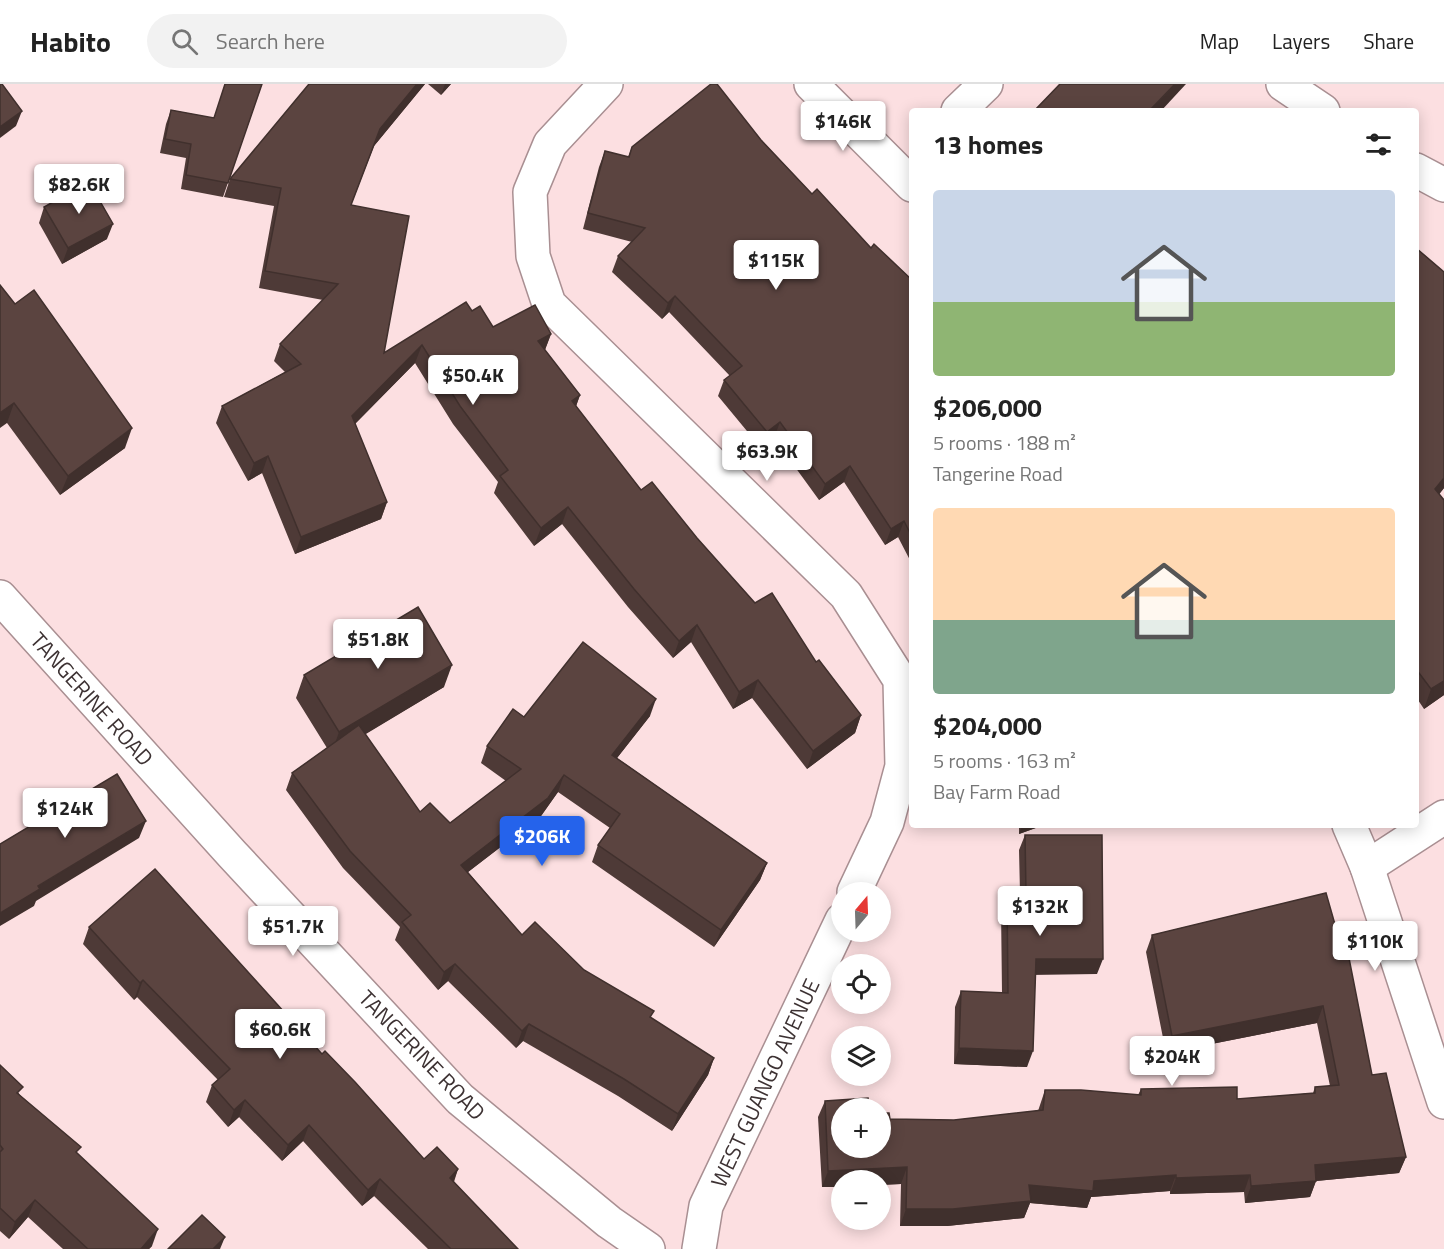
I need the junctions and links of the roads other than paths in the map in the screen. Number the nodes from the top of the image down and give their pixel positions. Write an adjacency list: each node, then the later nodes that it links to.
1 (606, 84): 14 (street)
2 (811, 84): 7 (street)
3 (986, 84): 5 (street)
4 (1283, 84): 6 (street)
5 (961, 108)
6 (1319, 108)
7 (907, 170)
8 (1419, 172): 9 (street)
9 (1444, 185)
10 (0, 597): 17 (street, TANGERINE ROAD)
11 (1444, 817): 13 (street)
12 (1350, 828): 13 (street)
13 (1367, 867): 16 (street)
14 (859, 882)
15 (832, 942): 18 (street, WEST GUANGO AVENUE)
16 (1444, 1102)
17 (648, 1249)
18 (699, 1249)

